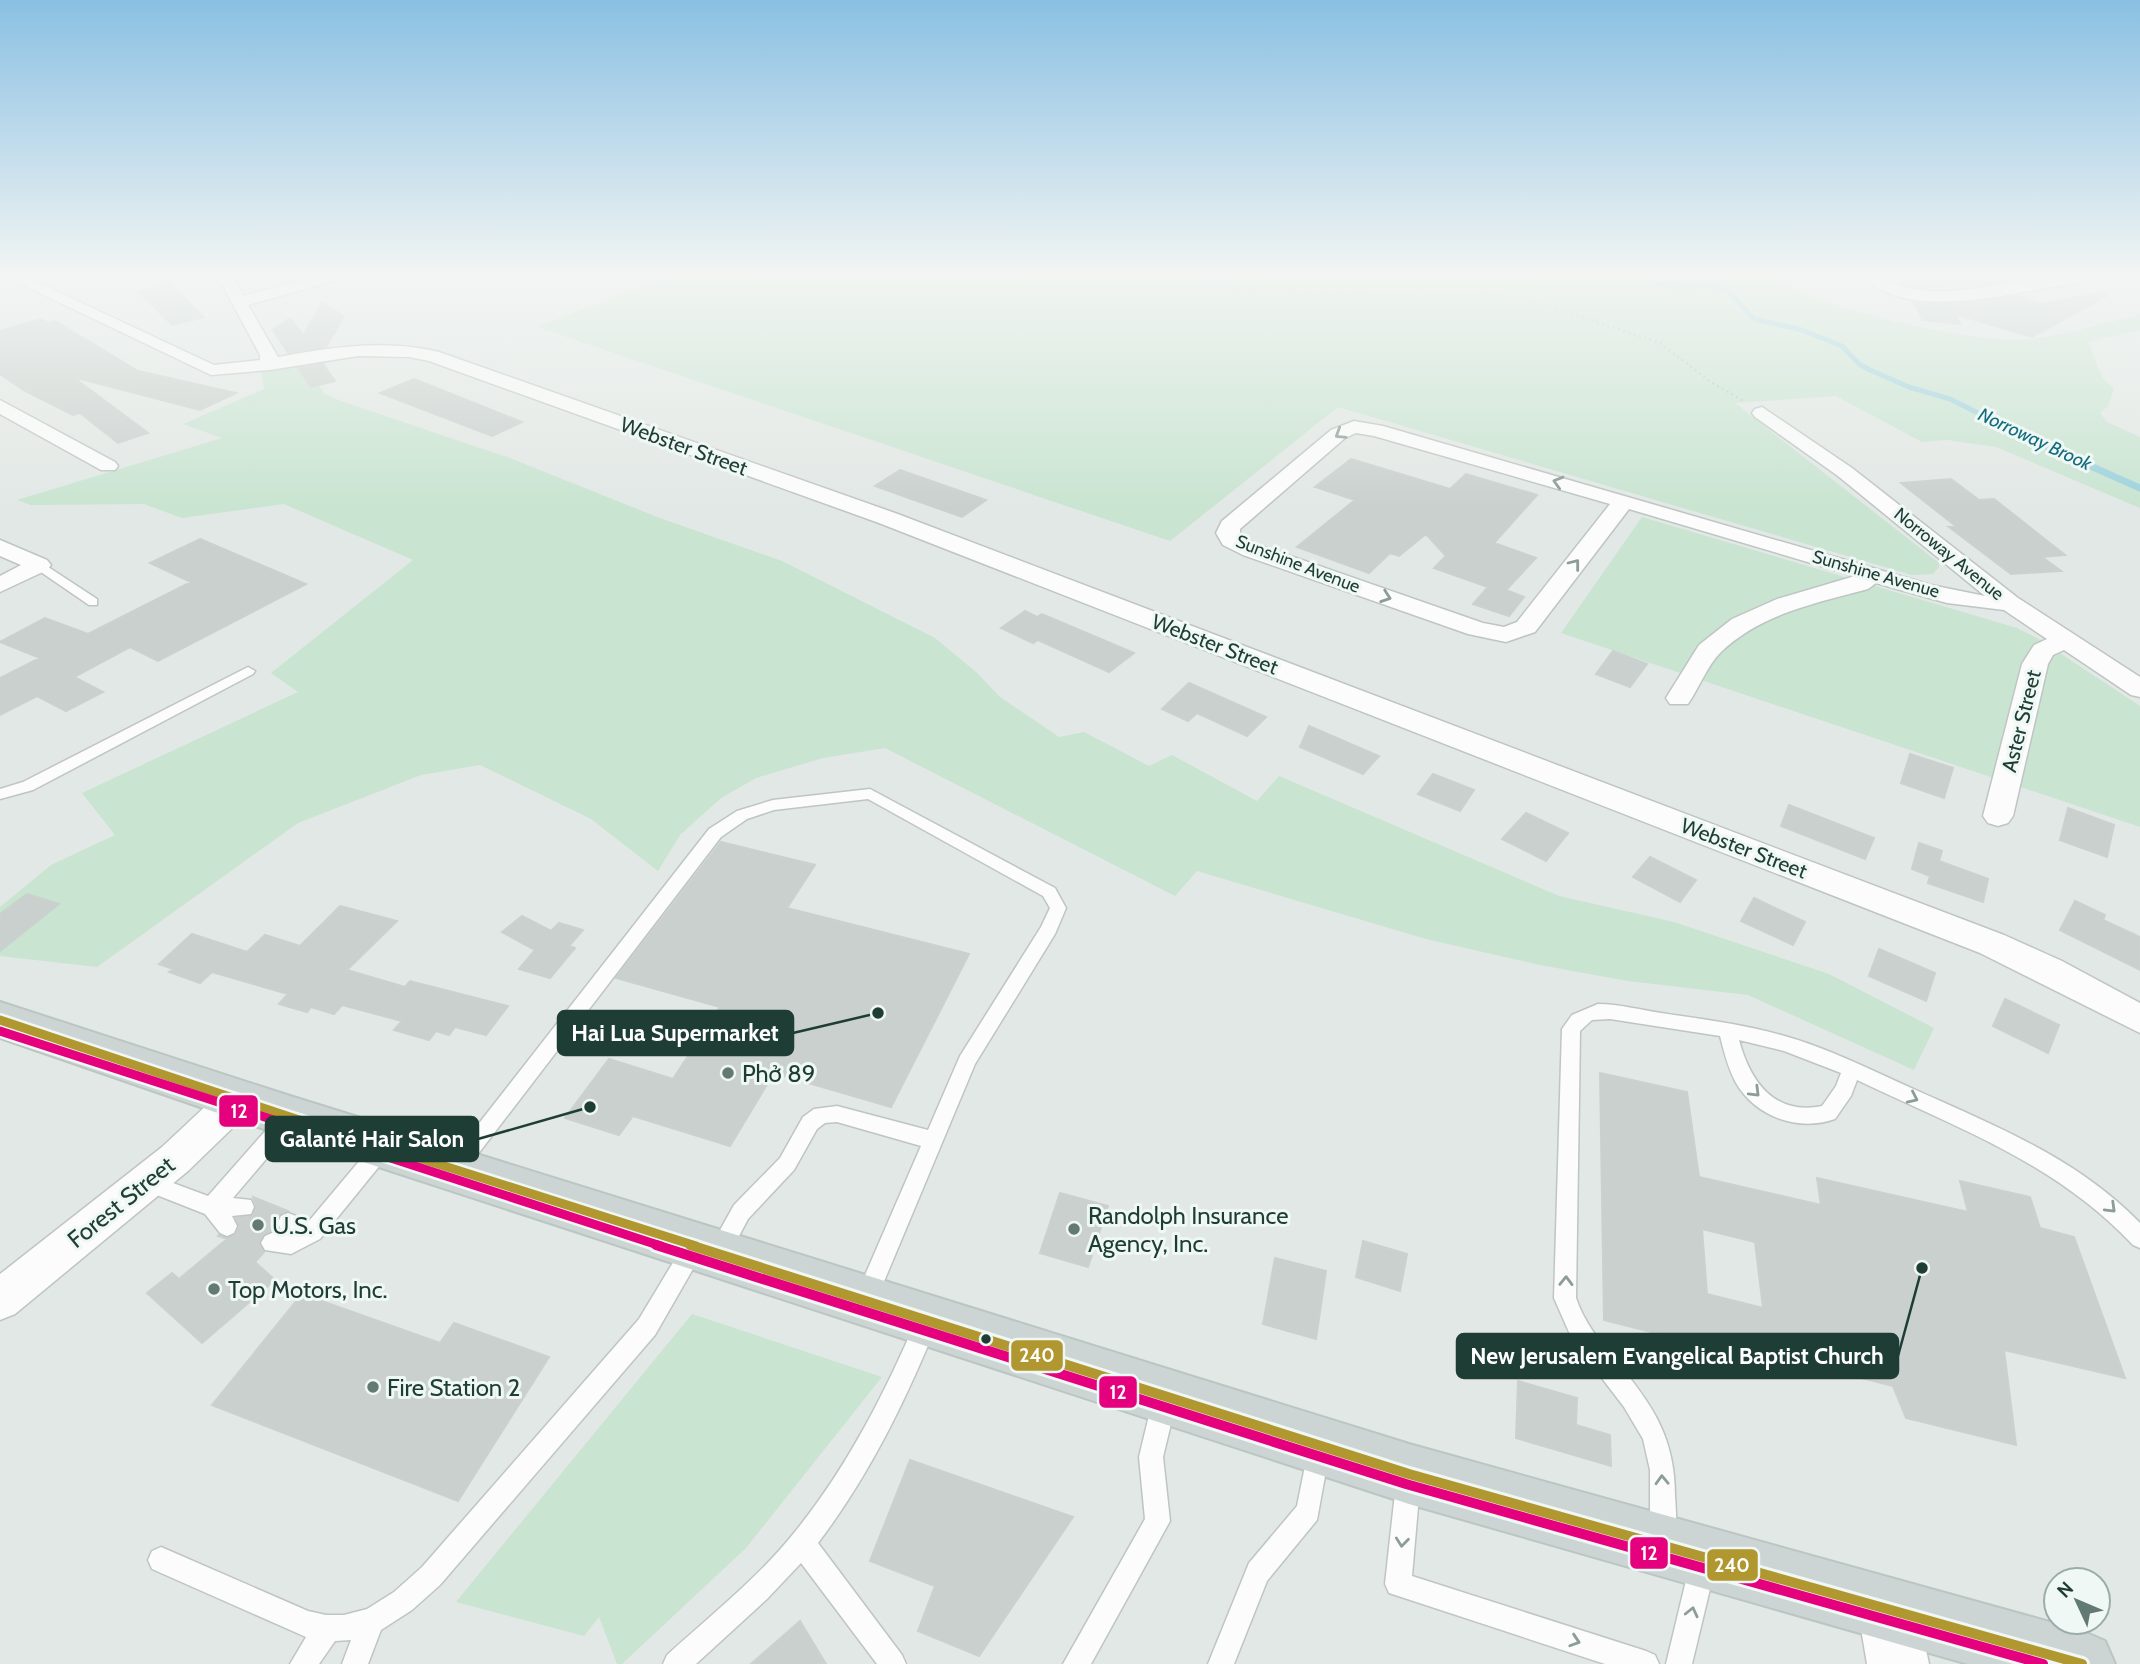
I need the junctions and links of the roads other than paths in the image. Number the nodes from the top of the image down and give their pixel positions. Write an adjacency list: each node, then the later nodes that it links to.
1 (172, 353): 5 (street, Webster Street)
2 (267, 353): 5 (street)
3 (365, 353): 5 (street, Webster Street)
4 (418, 353): 22 (street, Webster Street)
5 (270, 365)
6 (0, 406): 8 (street)
7 (1762, 413): 15 (street, Norroway Avenue)
8 (108, 466)
9 (1623, 501): 9 (street, Sunshine Avenue, one-way to 9); 12 (street, Sunshine Avenue)
10 (0, 547): 11 (street)
11 (39, 565): 13 (street); 14 (lane)
12 (1873, 573): 15 (street, Sunshine Avenue); 19 (street)
13 (0, 585)
14 (93, 601)
15 (2009, 603): 16 (street, Norroway Avenue)
16 (2065, 640): 18 (street, Norroway Avenue); 21 (street, Aster Street)
17 (248, 671): 20 (lane)
18 (2140, 688)
19 (1679, 698)
20 (0, 794)
21 (1997, 816)
22 (2140, 1019)
23 (0, 1020): 26 (main road)
24 (1728, 1031): 25 (lane); 25 (lane, one-way to 25); 47 (lane, one-way to 24)
25 (1851, 1070): 37 (lane, one-way to 37)
26 (238, 1100): 27 (main road); 31 (street, Forest Street)
27 (290, 1116): 29 (main road); 33 (lane)
28 (931, 1140): 30 (lane); 39 (lane); 41 (lane)
29 (384, 1146): 30 (main road); 36 (lane)
30 (455, 1169): 39 (main road)
31 (146, 1182): 33 (lane); 40 (street, Forest Street)
32 (244, 1207): 33 (lane)
33 (212, 1208): 35 (lane)
34 (288, 1223): 36 (lane)
35 (227, 1226)
36 (313, 1232): 38 (lane)
37 (2140, 1238)
38 (272, 1243)
39 (707, 1250): 41 (main road); 49 (lane)
40 (0, 1300)
41 (865, 1301): 42 (main road)
42 (927, 1322): 43 (main road); 46 (lane)
43 (1165, 1397): 44 (main road); 56 (lane)
44 (1319, 1446): 45 (main road); 57 (lane)
45 (1409, 1474): 47 (main road); 58 (lane, one-way to 58)
46 (802, 1543): 54 (lane); 55 (lane)
47 (1684, 1554): 51 (main road); 59 (lane, one-way to 47)
48 (161, 1560): 50 (lane)
49 (371, 1623): 50 (lane); 53 (lane)
50 (327, 1630): 52 (lane)
51 (1893, 1638): 60 (main road)
52 (303, 1664)
53 (355, 1664)
54 (676, 1664)
55 (893, 1664)
56 (1076, 1664)
57 (1222, 1664)
58 (1646, 1664)
59 (1679, 1664)
60 (2082, 1664)

